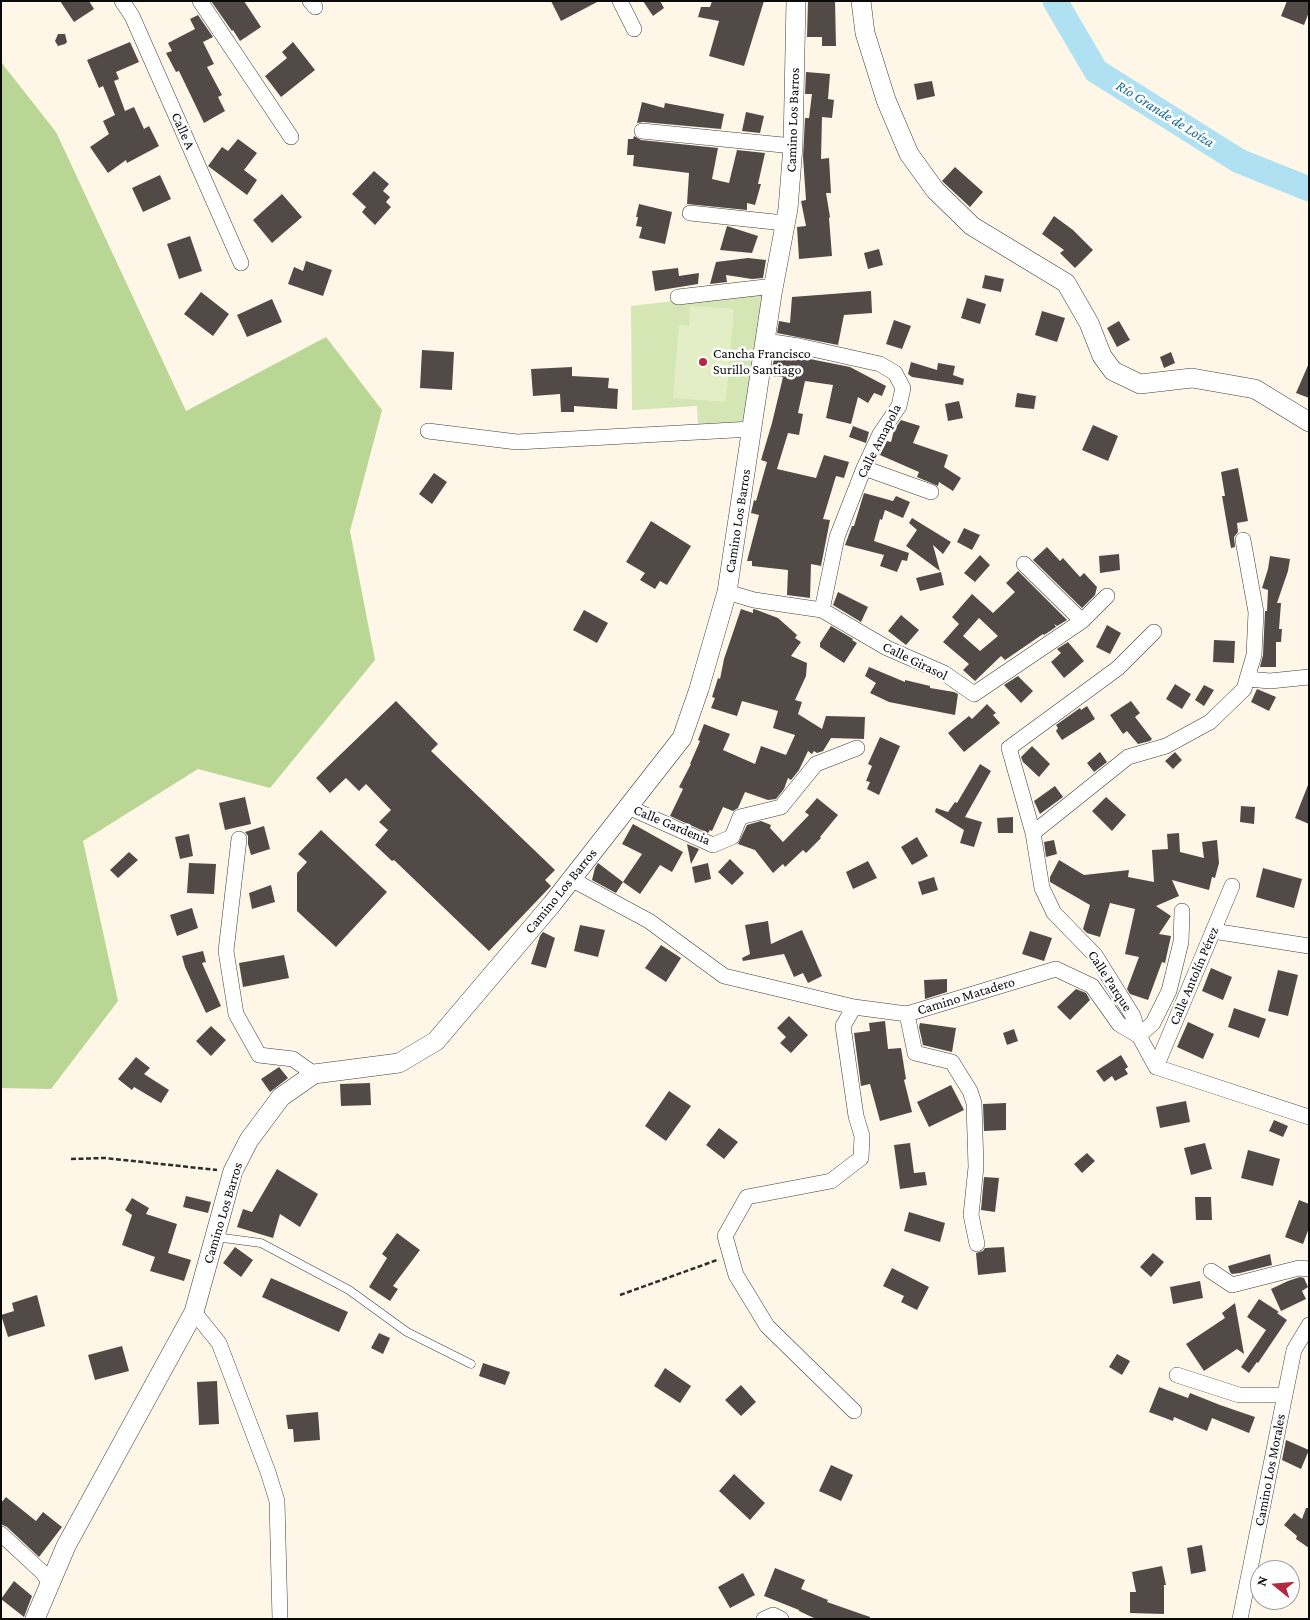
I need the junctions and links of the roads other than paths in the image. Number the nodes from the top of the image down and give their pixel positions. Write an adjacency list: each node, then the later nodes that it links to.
1 (122, 1): 12 (street, Calle A)
2 (200, 1): 8 (street)
3 (620, 1): 6 (street)
4 (796, 1): 9 (street, Camino Los Barros)
5 (861, 1): 16 (street)
6 (634, 29)
7 (642, 131): 9 (street)
8 (291, 137)
9 (793, 146): 11 (street, Camino Los Barros)
10 (690, 213): 11 (street)
11 (784, 223): 13 (street, Camino Los Barros)
12 (241, 263)
13 (774, 286): 14 (street); 15 (street, Camino Los Barros)
14 (678, 297)
15 (766, 341): 17 (street, Camino Los Barros); 19 (street, Calle Amapola)
16 (1309, 422)
17 (752, 429): 18 (street); 23 (street, Camino Los Barros)
18 (428, 431)
19 (864, 468): 20 (street); 25 (street, Calle Amapola)
20 (931, 492)
21 (1243, 540): 29 (street)
22 (1024, 564): 26 (street)
23 (727, 592): 25 (street, Calle Girasol); 31 (street, Camino Los Barros)
24 (1107, 596): 26 (street, Calle Girasol)
25 (822, 610): 26 (street, Calle Girasol)
26 (1082, 621)
27 (1154, 632): 32 (street, Calle Parque)
28 (1309, 677): 29 (street)
29 (1248, 679): 32 (street)
30 (857, 748): 31 (street, Calle Gardenia)
31 (628, 806): 34 (street, Camino Los Barros)
32 (1033, 834): 41 (street, Calle Parque)
33 (239, 839): 43 (street)
34 (571, 879): 39 (street, Camino Matadero); 43 (street, Camino Los Barros)
35 (1232, 886): 37 (street, Calle Antolín Pérez)
36 (1182, 910): 41 (street)
37 (1213, 931): 38 (street); 42 (street, Calle Antolín Pérez)
38 (1309, 946)
39 (854, 1007): 40 (street, Camino Matadero); 54 (street)
40 (908, 1014): 41 (street, Camino Matadero); 46 (street)
41 (1139, 1036): 42 (street, Camino Matadero)
42 (1156, 1067): 44 (street)
43 (314, 1074): 45 (street, Camino Los Barros)
44 (1309, 1117)
45 (215, 1237): 49 (street, Camino Los Barros); 51 (lane)
46 (977, 1244)
47 (1309, 1269): 48 (street)
48 (1211, 1271)
49 (194, 1312): 56 (street, Camino Los Barros); 58 (street)
50 (1309, 1325): 53 (street, Camino Los Morales)
51 (471, 1364)
52 (1176, 1375): 53 (street)
53 (1285, 1395): 61 (street, Camino Los Morales)
54 (854, 1411)
55 (1, 1534): 56 (street)
56 (51, 1584): 57 (street, Camino Los Barros)
57 (35, 1619)
58 (280, 1619)
59 (764, 1619): 60 (street)
60 (781, 1619)
61 (1240, 1619)

